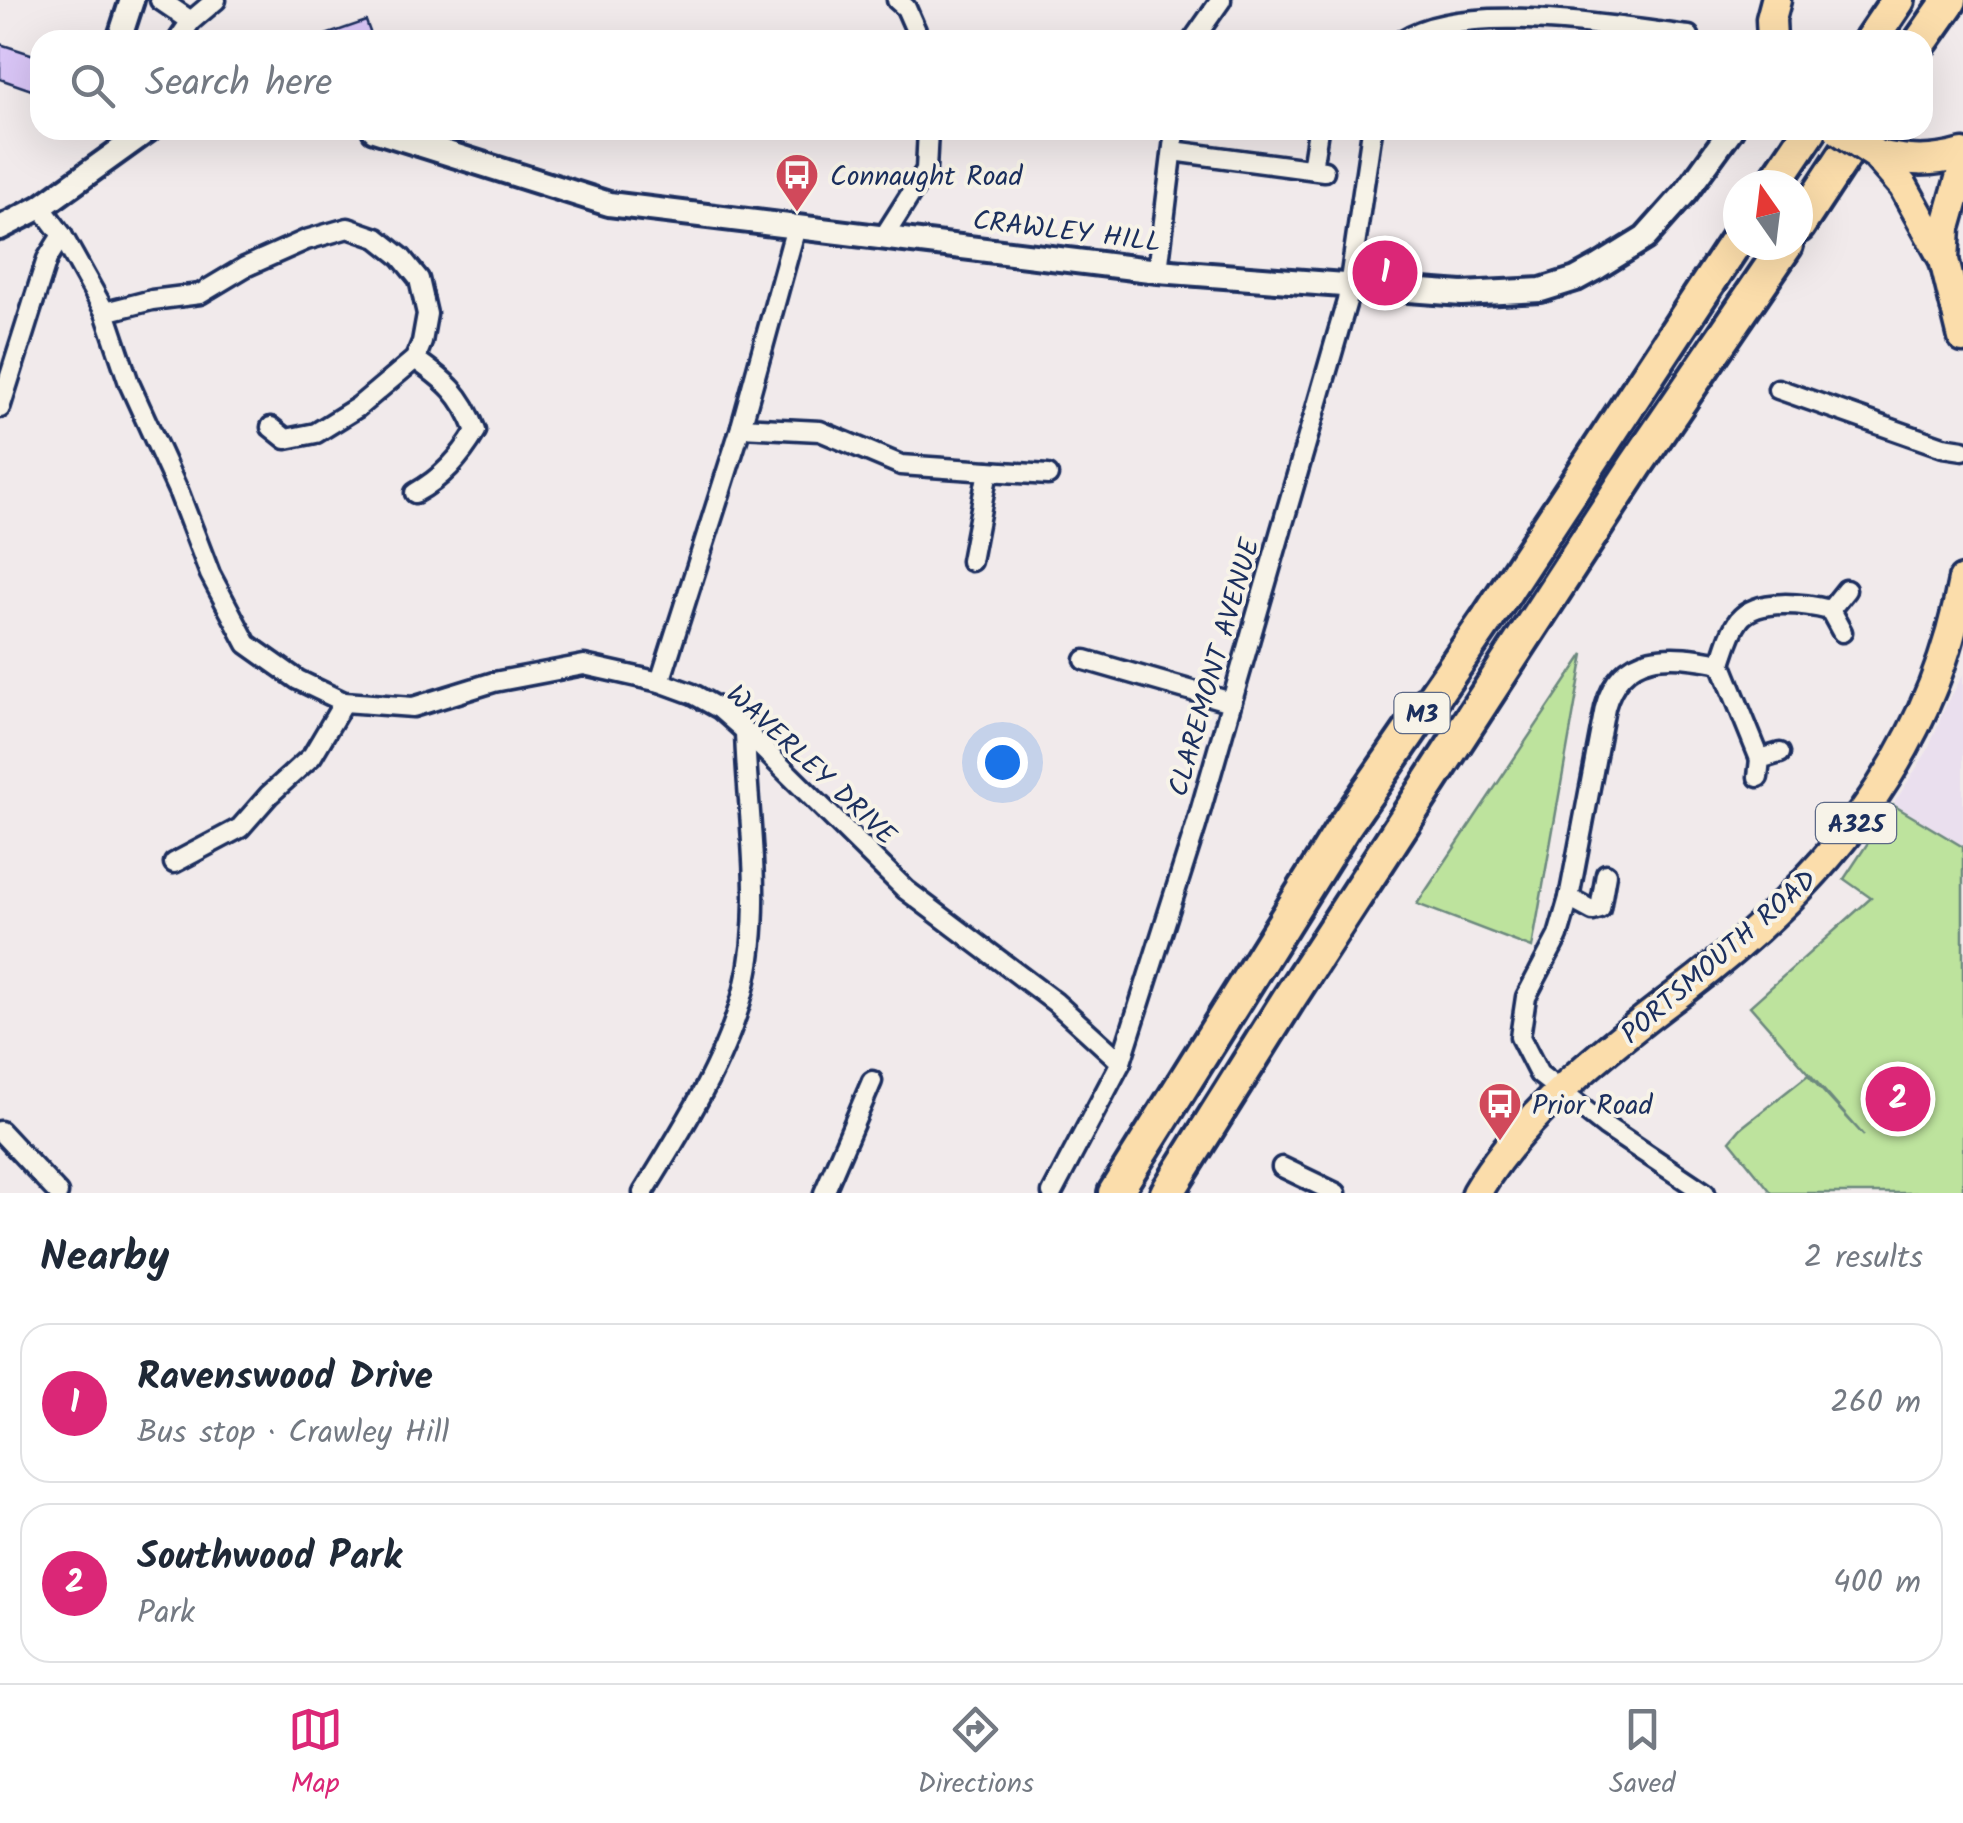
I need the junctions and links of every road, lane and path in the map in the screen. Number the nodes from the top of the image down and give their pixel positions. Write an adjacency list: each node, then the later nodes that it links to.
1 (132, 0): 10 (street)
2 (160, 0): 9 (street)
3 (216, 0): 9 (street)
4 (897, 0): 12 (street)
5 (1221, 0): 13 (street)
6 (1776, 0): 16 (main road)
7 (1898, 0): 17 (highway)
8 (1950, 0): 18 (highway)
9 (191, 21): 11 (street)
10 (122, 30)
11 (185, 30)
12 (916, 30)
13 (1200, 30)
14 (1415, 30): 15 (street)
15 (1641, 30)
16 (1772, 30)
17 (1878, 30)
18 (1929, 30)
19 (116, 140): 34 (street)
20 (406, 140): 36 (street, CRAWLEY HILL)
21 (928, 140): 39 (street)
22 (1174, 140): 29 (street)
23 (1318, 140): 29 (street)
24 (1370, 140): 44 (street, CLAREMONT AVENUE)
25 (1717, 140): 30 (street, CRAWLEY HILL)
26 (1723, 140): 30 (street, CRAWLEY HILL)
27 (1803, 140): 33 (highway)
28 (1868, 142): 31 (main road); 35 (highway); 42 (main road)
29 (1173, 152): 43 (street)
30 (1711, 154): 44 (street, CRAWLEY HILL)
31 (1963, 154)
32 (1963, 168): 42 (main road)
33 (1784, 170)
34 (41, 207): 37 (street); 38 (street, WAVERLEY DRIVE)
35 (1813, 208)
36 (796, 227): 39 (street, CRAWLEY HILL); 51 (street)
37 (0, 228)
38 (62, 235): 45 (street, WAVERLEY DRIVE); 49 (street)
39 (883, 238): 43 (street, CRAWLEY HILL)
40 (1724, 260): 81 (highway, M3)
41 (1776, 260): 82 (highway, M3)
42 (1944, 260): 46 (main road)
43 (1158, 271): 44 (street, CRAWLEY HILL)
44 (1348, 285): 65 (street, CLAREMONT AVENUE)
45 (106, 312): 47 (street); 64 (street, WAVERLEY DRIVE)
46 (1963, 338)
47 (415, 359): 50 (street); 55 (street)
48 (1778, 388): 52 (street)
49 (0, 408)
50 (271, 427)
51 (741, 427): 53 (street); 63 (street)
52 (1963, 450)
53 (988, 471): 54 (street); 56 (street)
54 (1048, 475)
55 (414, 493)
56 (971, 561)
57 (1963, 580): 73 (main road, PORTSMOUTH ROAD / A325)
58 (1846, 590): 59 (street)
59 (1830, 610): 60 (street); 62 (street)
60 (1842, 632)
61 (1085, 660): 65 (street)
62 (1721, 663): 67 (street); 70 (street)
63 (660, 682): 64 (street, WAVERLEY DRIVE); 66 (street, WAVERLEY DRIVE)
64 (344, 702): 68 (street)
65 (1231, 702): 71 (street, CLAREMONT AVENUE)
66 (745, 731): 71 (street, WAVERLEY DRIVE); 78 (street)
67 (1780, 753)
68 (174, 863)
69 (1606, 874): 70 (street)
70 (1569, 898): 73 (street)
71 (1122, 1062): 80 (street, CLAREMONT AVENUE)
72 (872, 1080): 79 (street)
73 (1563, 1092): 76 (main road, PORTSMOUTH ROAD / A325); 84 (street)
74 (0, 1132): 77 (street)
75 (1282, 1167): 83 (street)
76 (1484, 1190)
77 (58, 1193)
78 (642, 1193)
79 (824, 1193)
80 (1052, 1193)
81 (1115, 1193)
82 (1167, 1193)
83 (1336, 1193)
84 (1705, 1193)

